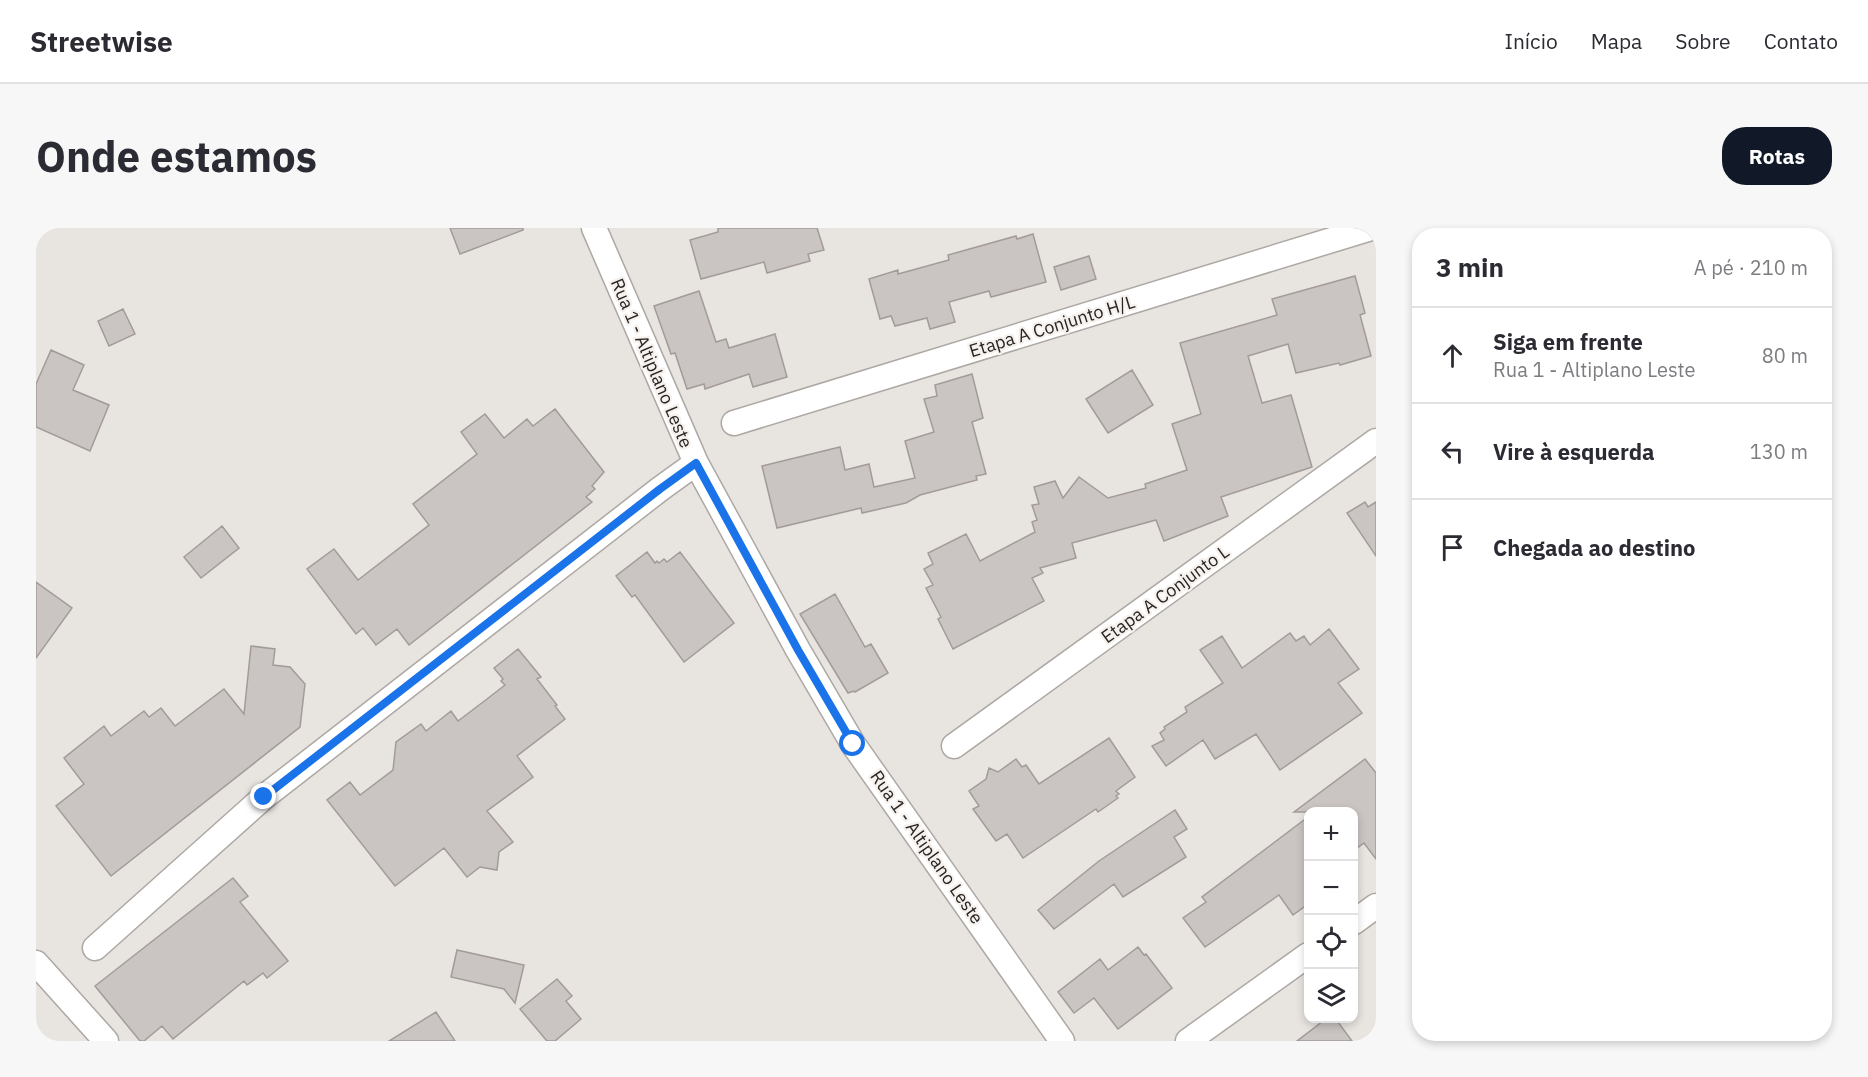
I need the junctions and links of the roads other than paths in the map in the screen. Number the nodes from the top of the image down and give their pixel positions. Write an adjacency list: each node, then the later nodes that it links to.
1 (594, 228): 6 (street, Rua 1 - Altiplano Leste)
2 (1372, 228): 3 (street); 4 (street, Etapa A Conjunto H/L)
3 (1376, 239)
4 (734, 423)
5 (1376, 441): 7 (street, Etapa A Conjunto L)
6 (696, 463): 10 (street); 14 (street, Rua 1 - Altiplano Leste)
7 (954, 746)
8 (1376, 906): 9 (street)
9 (1358, 919)
10 (96, 948)
11 (1304, 958): 15 (street)
12 (36, 963): 13 (street)
13 (106, 1041)
14 (1062, 1041)
15 (1188, 1041)

